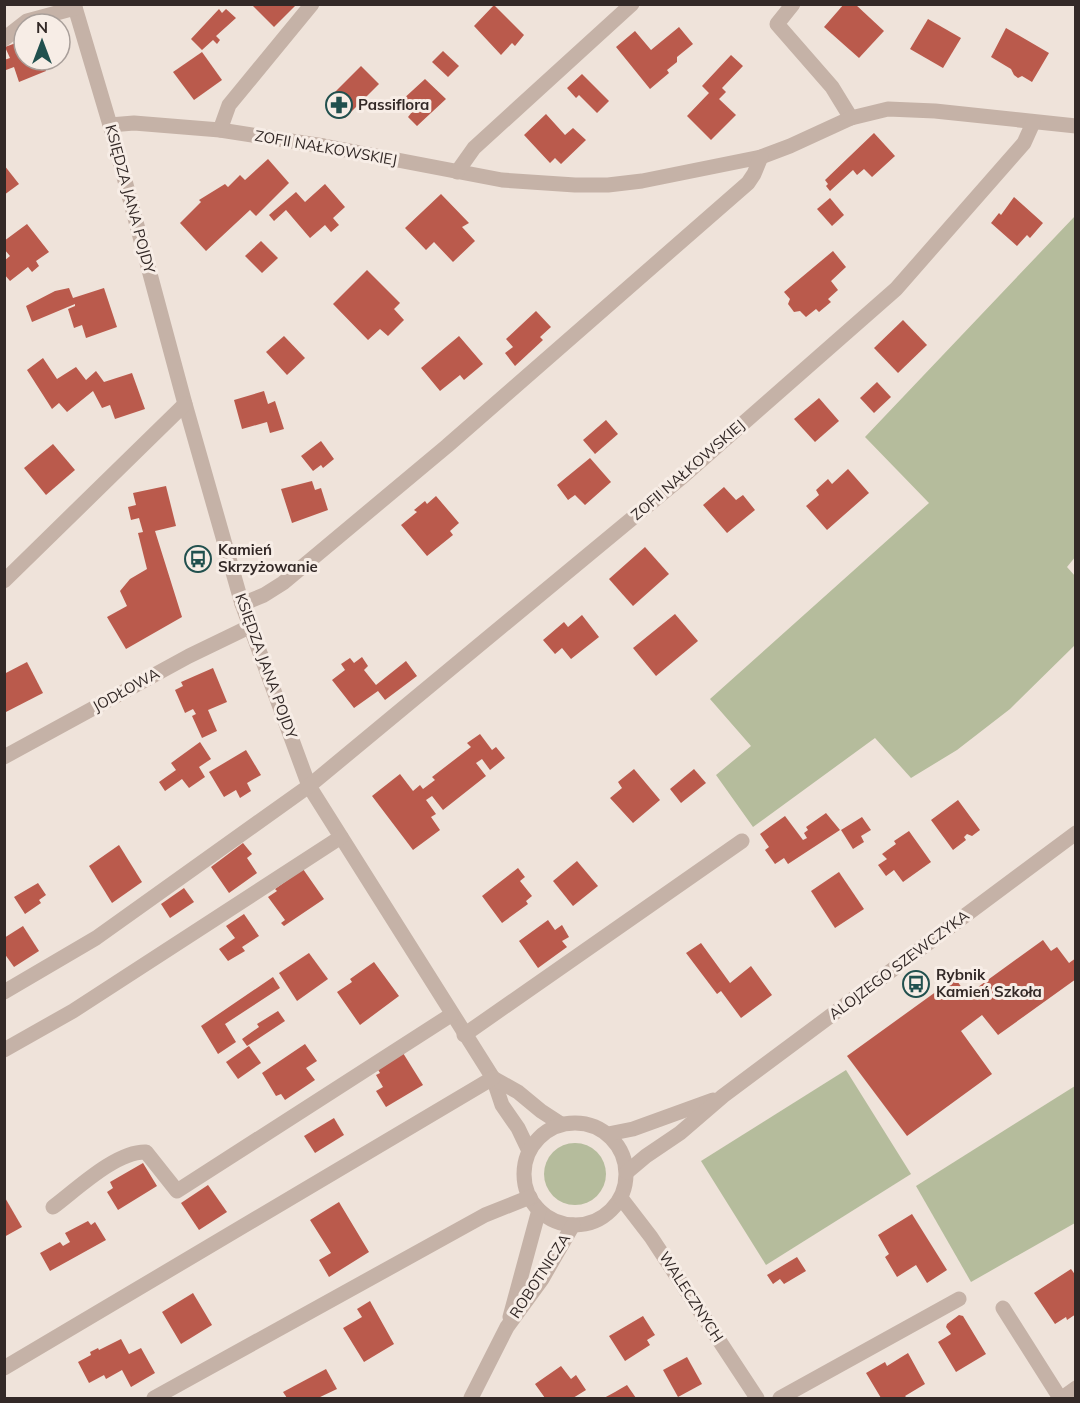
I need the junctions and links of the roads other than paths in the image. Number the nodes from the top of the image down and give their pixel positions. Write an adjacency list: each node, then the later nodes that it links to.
1 (312, 4): 10 (street)
2 (632, 4): 12 (street)
3 (793, 4): 6 (street)
4 (74, 6): 5 (street); 8 (street, KSIĘDZA JANA POJDY)
5 (4, 39)
6 (851, 118): 7 (street, ZOFII NAŁKOWSKIEJ); 11 (street, ZOFII NAŁKOWSKIEJ)
7 (1033, 123): 9 (street, ZOFII NAŁKOWSKIEJ); 18 (street, ZOFII NAŁKOWSKIEJ)
8 (110, 125): 10 (street, ZOFII NAŁKOWSKIEJ); 13 (street, KSIĘDZA JANA POJDY)
9 (1076, 126)
10 (220, 130): 12 (street, ZOFII NAŁKOWSKIEJ)
11 (760, 157): 12 (street, ZOFII NAŁKOWSKIEJ); 15 (street)
12 (457, 172)
13 (185, 404): 14 (street); 15 (street, KSIĘDZA JANA POJDY)
14 (4, 581)
15 (242, 604): 16 (street, KSIĘDZA JANA POJDY)
16 (249, 627): 17 (street, JODŁOWA); 18 (street, KSIĘDZA JANA POJDY)
17 (4, 757)
18 (309, 786): 20 (street, KSIĘDZA JANA POJDY); 22 (street, ZOFII NAŁKOWSKIEJ)
19 (1076, 832): 27 (street, ALOJZEGO SZEWCZYKA)
20 (341, 837): 23 (street, KSIĘDZA JANA POJDY); 25 (street)
21 (742, 841): 24 (street)
22 (4, 992)
23 (452, 1015): 24 (street, KSIĘDZA JANA POJDY); 34 (street)
24 (465, 1035): 26 (street, KSIĘDZA JANA POJDY)
25 (4, 1050)
26 (493, 1078): 28 (street, KSIĘDZA JANA POJDY); 30 (street, KSIĘDZA JANA POJDY); 40 (street)
27 (723, 1096): 29 (street, ALOJZEGO SZEWCZYKA); 31 (street, ALOJZEGO SZEWCZYKA)
28 (561, 1125): 29 (street); 30 (street)
29 (608, 1134): 31 (street)
30 (529, 1151): 32 (street)
31 (627, 1172): 33 (street)
32 (530, 1197): 35 (street); 42 (street)
33 (621, 1198): 36 (street); 44 (street, WALECZNYCH)
34 (52, 1207)
35 (539, 1210): 36 (street); 39 (street, ROBOTNICZA)
36 (573, 1225): 39 (street, ROBOTNICZA)
37 (959, 1299): 45 (street)
38 (1003, 1308): 46 (street)
39 (507, 1327): 43 (street, ROBOTNICZA)
40 (4, 1368)
41 (1076, 1389): 46 (street)
42 (154, 1398)
43 (471, 1398)
44 (757, 1398)
45 (780, 1398)
46 (1061, 1398)

